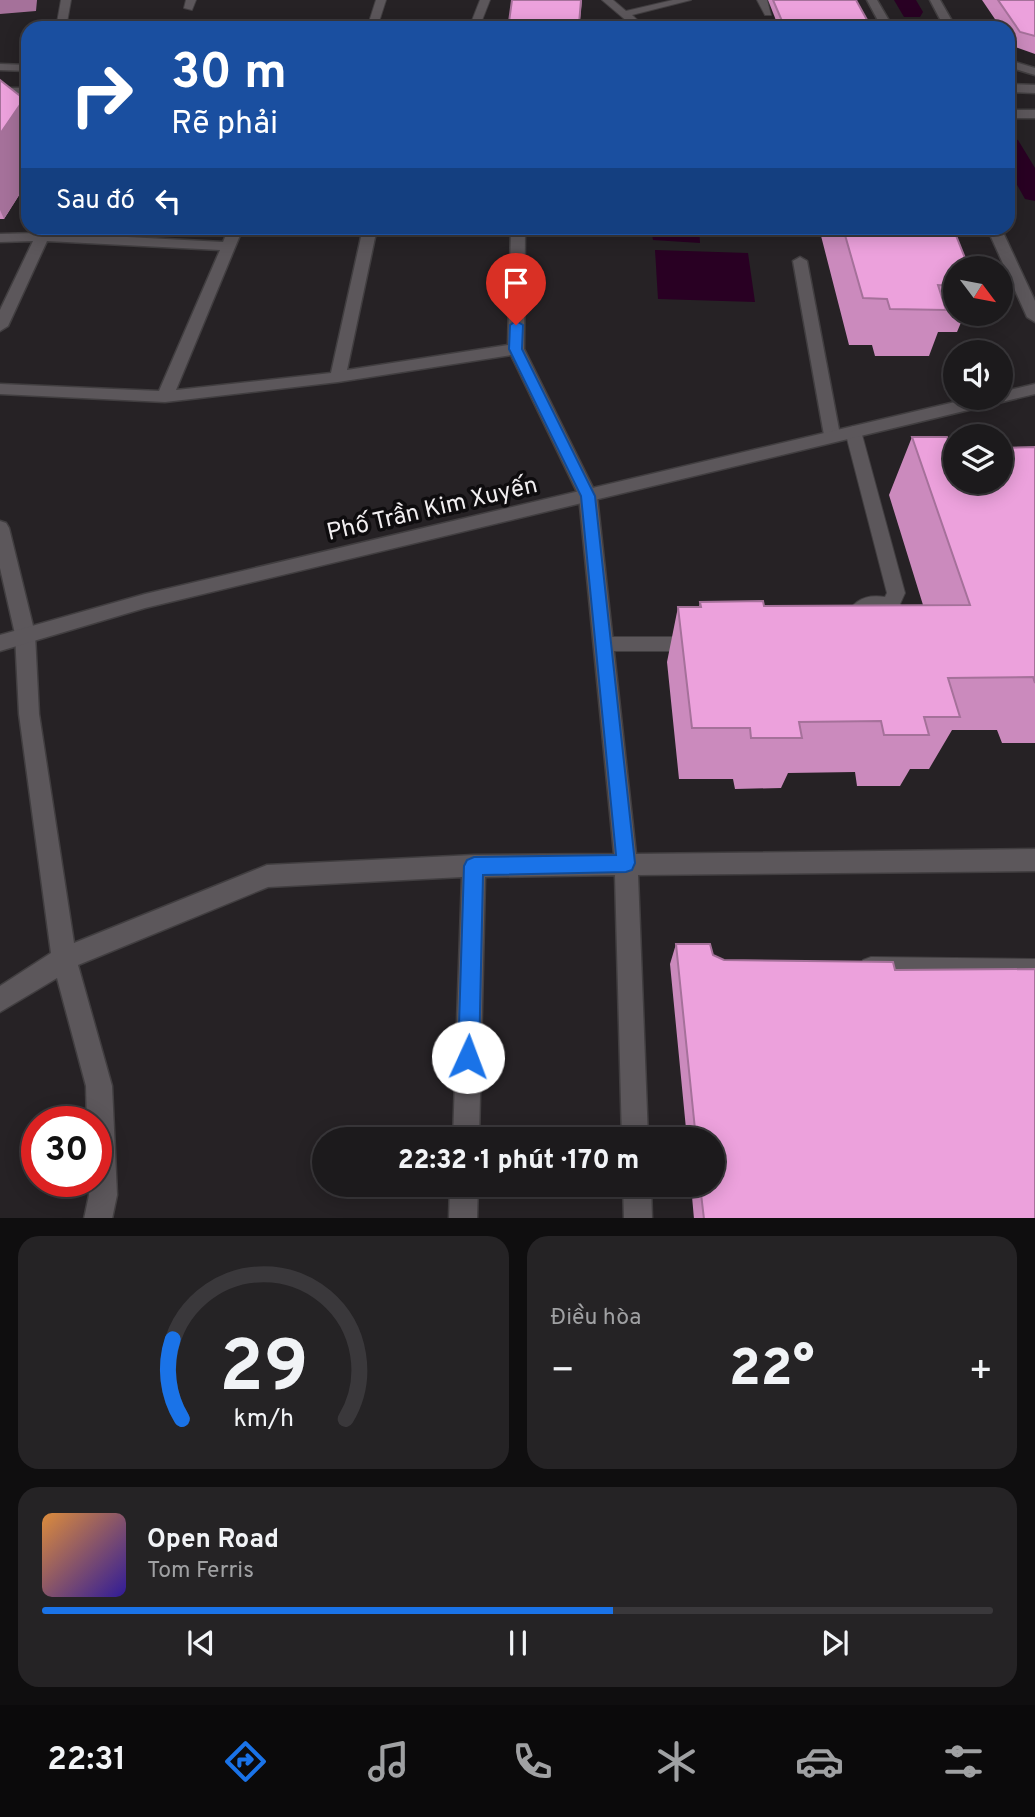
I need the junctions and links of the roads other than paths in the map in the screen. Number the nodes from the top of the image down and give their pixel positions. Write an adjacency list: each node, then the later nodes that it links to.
1 (66, 0): 11 (lane)
2 (381, 0): 12 (lane)
3 (485, 0): 13 (lane)
4 (607, 0): 10 (lane)
5 (686, 0): 10 (lane)
6 (762, 0): 9 (lane)
7 (872, 0): 15 (street)
8 (935, 0): 16 (street)
9 (768, 13)
10 (624, 14): 14 (lane)
11 (62, 21)
12 (374, 21)
13 (477, 21)
14 (632, 21)
15 (884, 21)
16 (947, 21)
17 (1015, 65): 20 (street)
18 (0, 67): 19 (street)
19 (21, 68)
20 (1035, 72)
21 (1015, 89): 22 (street)
22 (1035, 89)
23 (0, 92): 24 (street)
24 (21, 92)
25 (1015, 114): 26 (street)
26 (1035, 114)
27 (22, 235): 34 (street)
28 (44, 235): 38 (street)
29 (84, 235): 35 (street)
30 (233, 235): 35 (street)
31 (368, 235): 40 (street)
32 (518, 235): 39 (street)
33 (997, 235): 37 (street)
34 (0, 238)
35 (228, 246): 44 (street)
36 (800, 261): 47 (street)
37 (1035, 317)
38 (0, 326)
39 (516, 349): 40 (street); 48 (street)
40 (338, 377): 44 (street)
41 (0, 389): 44 (street)
42 (1035, 389): 43 (street, Phố Trần Kim Xuyến)
43 (1013, 394)
44 (165, 397)
45 (944, 410): 46 (street, Phố Trần Kim Xuyến)
46 (853, 431): 47 (street, Phố Trần Kim Xuyến); 50 (lane)
47 (832, 435): 48 (street, Phố Trần Kim Xuyến)
48 (588, 496): 51 (street, Phố Trần Kim Xuyến); 56 (street)
49 (0, 528): 51 (street)
50 (890, 606): 52 (lane); 52 (lane)
51 (25, 634): 53 (street, Phố Trần Kim Xuyến); 60 (street)
52 (868, 638): 55 (lane)
53 (0, 643)
54 (709, 643): 56 (lane)
55 (843, 643)
56 (603, 644): 58 (street)
57 (1035, 860): 58 (street)
58 (626, 863): 59 (street); 65 (street)
59 (474, 866): 60 (street); 64 (street)
60 (64, 959): 63 (street); 68 (street)
61 (855, 967): 62 (lane)
62 (1035, 970)
63 (0, 1000)
64 (466, 1127)
65 (635, 1127)
66 (464, 1197): 69 (street)
67 (637, 1197): 70 (street)
68 (98, 1218)
69 (463, 1218)
70 (638, 1218)

